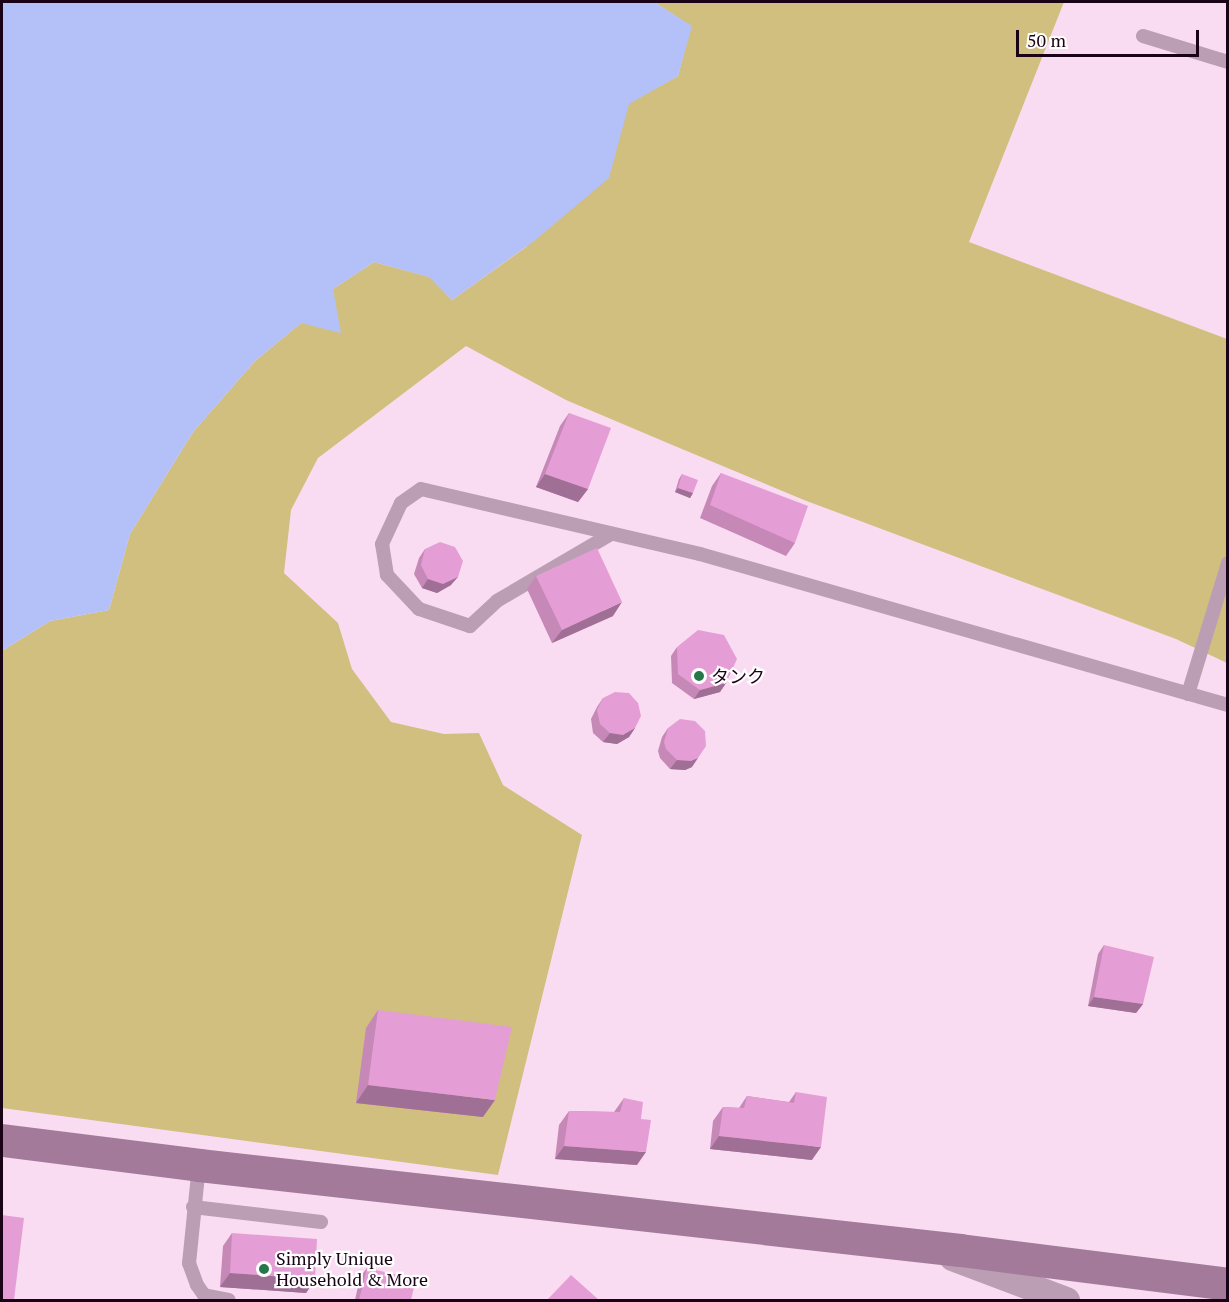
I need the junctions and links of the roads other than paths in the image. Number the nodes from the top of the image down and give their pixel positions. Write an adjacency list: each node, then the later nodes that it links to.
1 (1143, 36): 2 (lane)
2 (1227, 62)
3 (610, 534): 3 (lane); 5 (lane)
4 (1227, 563): 5 (lane)
5 (1188, 693): 6 (lane)
6 (1227, 705)
7 (2, 1140): 8 (main road)
8 (198, 1165): 9 (lane); 11 (main road)
9 (194, 1207): 10 (lane); 13 (lane)
10 (321, 1222)
11 (928, 1248): 12 (main road); 14 (street)
12 (1227, 1284)
13 (229, 1300)
14 (1066, 1300)

